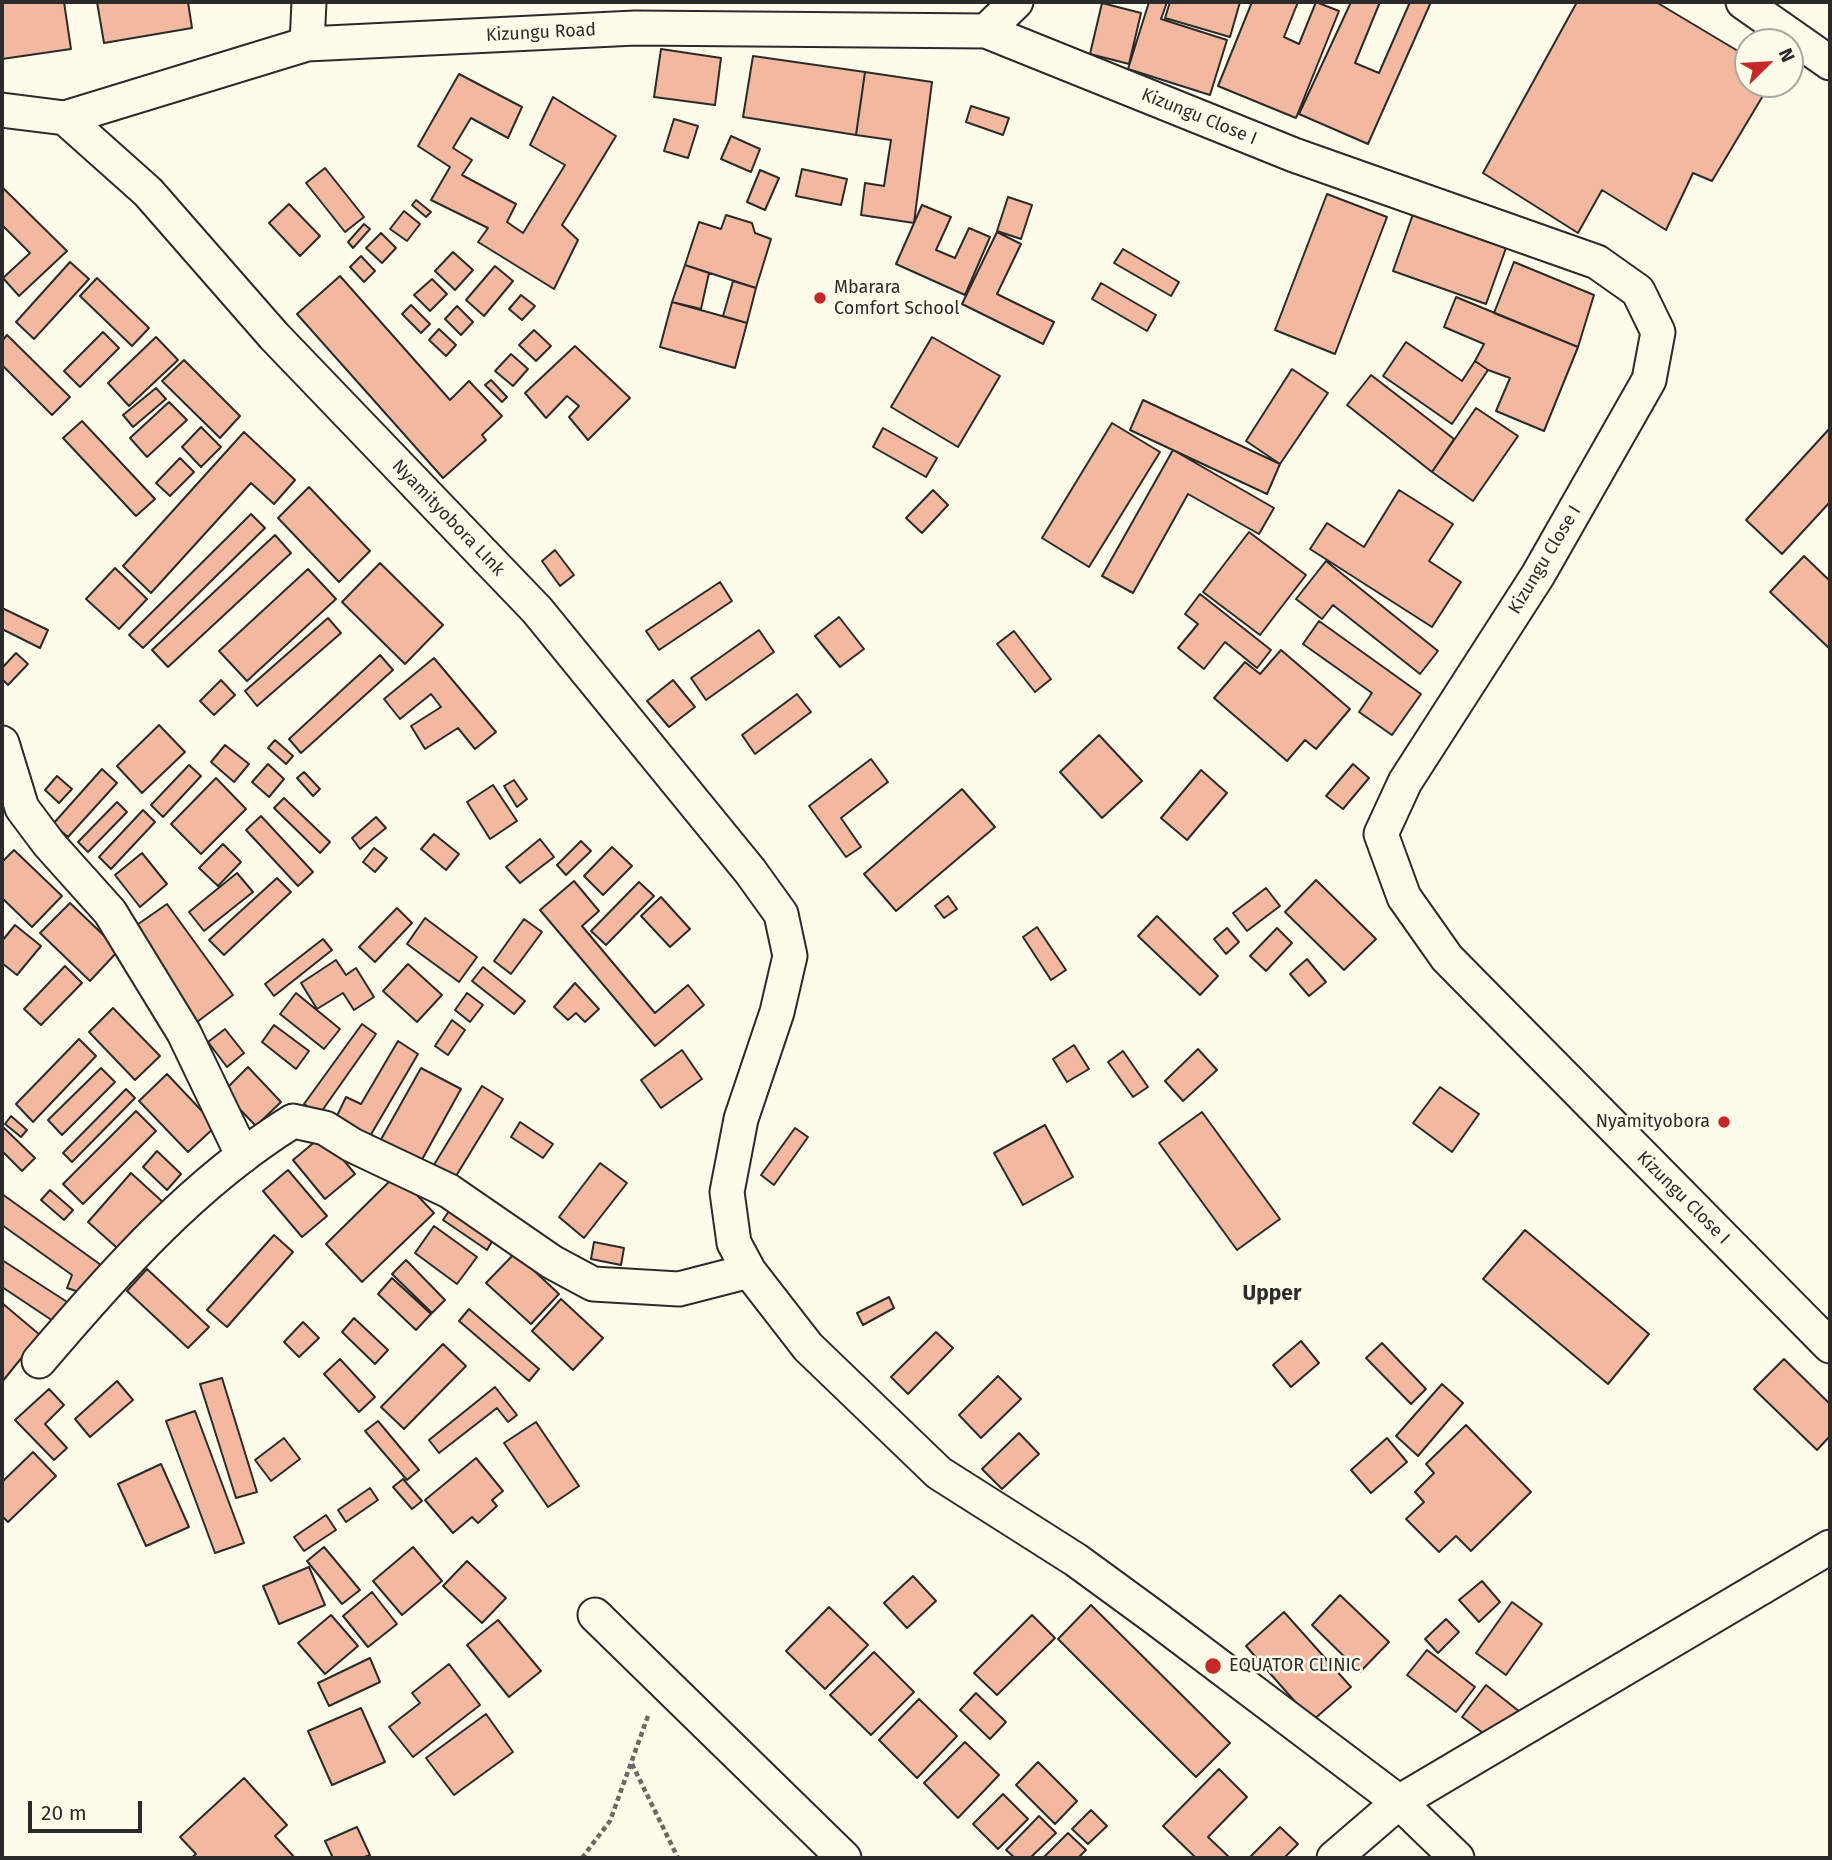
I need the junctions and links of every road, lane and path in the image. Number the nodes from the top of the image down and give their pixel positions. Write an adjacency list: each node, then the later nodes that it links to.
1 (309, 2): 5 (street)
2 (1016, 2): 4 (street)
3 (1743, 2): 6 (street)
4 (986, 31): 5 (street, Kizungu Road); 12 (street, Kizungu Close I)
5 (307, 44): 8 (street, Kizungu Road)
6 (1830, 63)
7 (2, 110): 8 (street)
8 (65, 118): 11 (street, Nyamityobora LInk)
9 (2, 743): 10 (street)
10 (243, 1156): 11 (street); 13 (street)
11 (749, 1270): 18 (street, Nyamityobora LInk)
12 (1830, 1346)
13 (39, 1361)
14 (1830, 1547): 18 (street)
15 (595, 1615): 16 (street)
16 (661, 1679): 17 (path); 21 (street)
17 (631, 1763): 19 (path); 20 (path)
18 (1399, 1802): 22 (street); 23 (street, Nyamityobora LInk)
19 (582, 1858)
20 (678, 1858)
21 (845, 1858)
22 (1334, 1858)
23 (1457, 1858)

